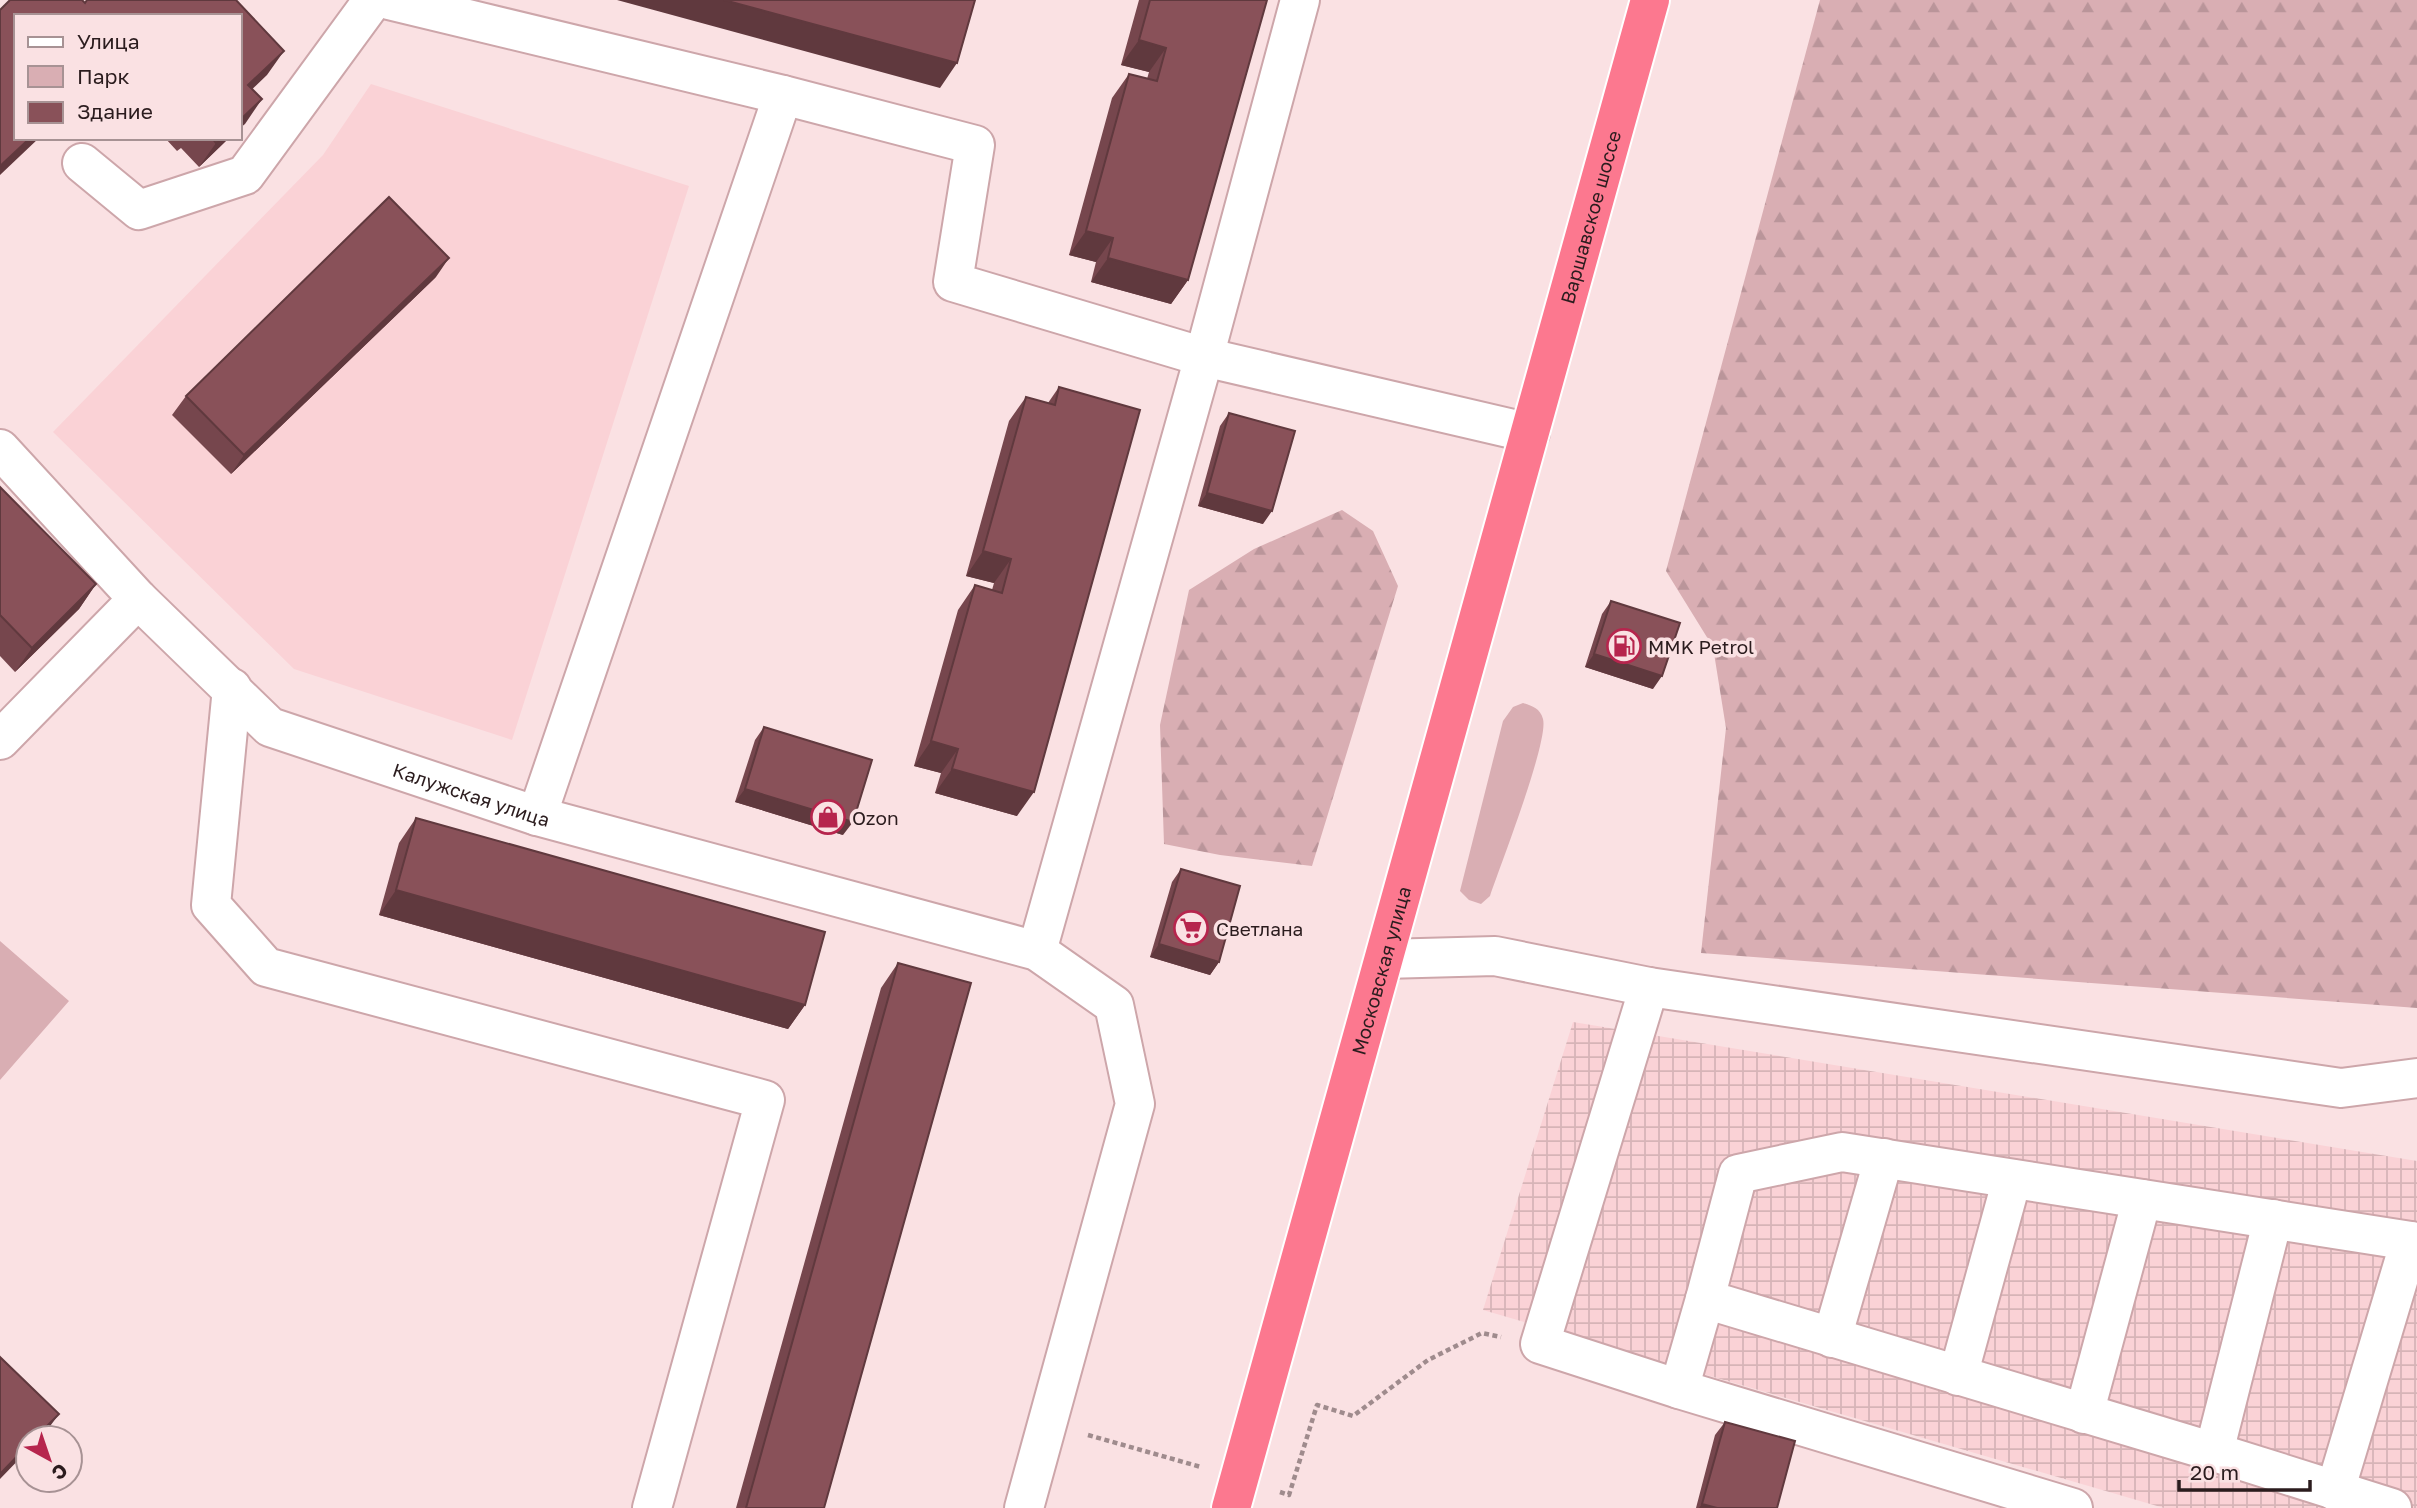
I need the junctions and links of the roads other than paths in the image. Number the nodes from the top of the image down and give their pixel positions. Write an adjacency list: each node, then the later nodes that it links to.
1 (373, 0): 6 (street)
2 (389, 0): 5 (street)
3 (1300, 0): 7 (street)
4 (1650, 0): 8 (highway, Варшавское шоссе)
5 (783, 95): 7 (street); 13 (street)
6 (82, 163)
7 (1204, 358): 8 (street); 14 (street)
8 (1530, 433): 15 (highway, Московская улица)
9 (5, 454): 10 (street, Калужская улица)
10 (138, 599): 11 (street, Калужская улица); 12 (street)
11 (232, 688): 13 (street, Калужская улица); 30 (street)
12 (0, 740)
13 (537, 816): 14 (street, Калужская улица)
14 (1037, 951): 31 (street, Калужская улица)
15 (1384, 959): 16 (street); 32 (highway, Московская улица)
16 (1649, 987): 17 (street); 26 (street)
17 (2417, 1078)
18 (1884, 1158): 19 (street); 23 (street); 24 (street)
19 (2012, 1179): 20 (street); 25 (street)
20 (2142, 1199): 21 (street); 27 (street)
21 (2273, 1219): 22 (street); 28 (street)
22 (2414, 1241): 29 (street)
23 (1705, 1299): 24 (street); 26 (street)
24 (1832, 1338): 25 (street)
25 (1958, 1376): 27 (street)
26 (1679, 1389): 33 (street)
27 (2084, 1414): 28 (street)
28 (2214, 1452): 29 (street)
29 (2335, 1491): 34 (street)
30 (652, 1508)
31 (1024, 1508)
32 (1231, 1508)
33 (2073, 1508)
34 (2392, 1508)

